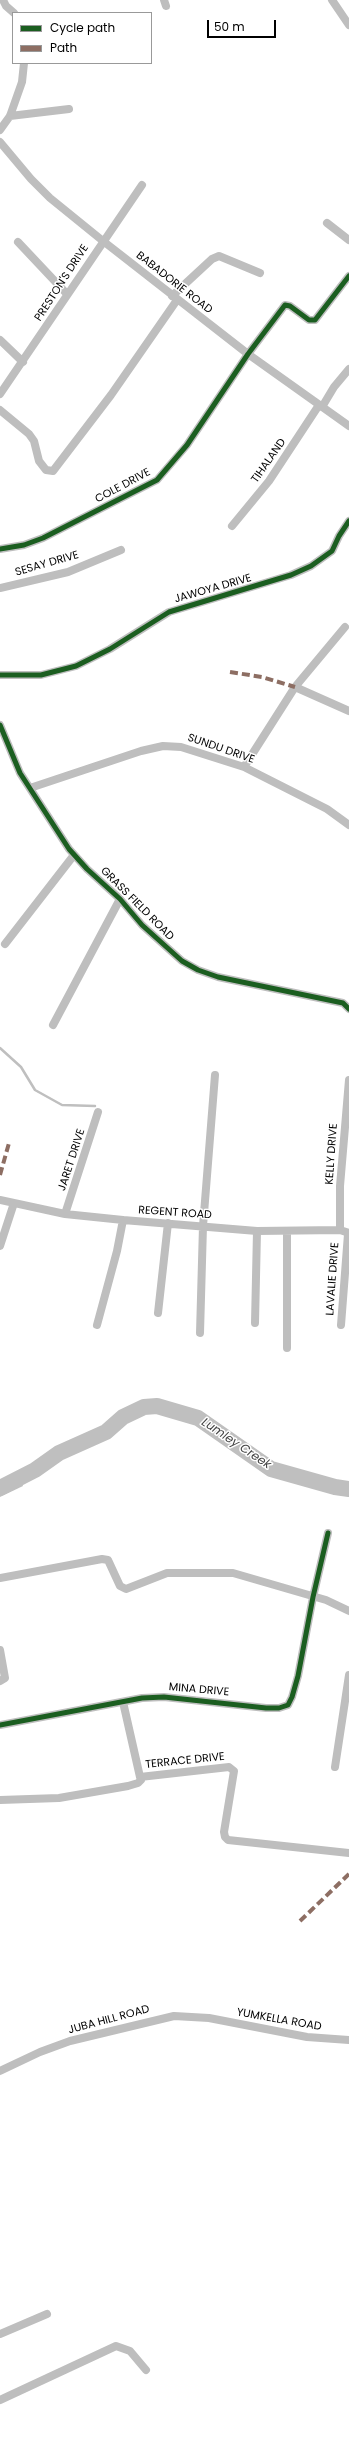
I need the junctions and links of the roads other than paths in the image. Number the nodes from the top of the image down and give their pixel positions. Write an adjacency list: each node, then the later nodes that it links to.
1 (3, 0): 3 (street)
2 (332, 0): 4 (street)
3 (13, 12)
4 (349, 25)
5 (24, 64): 7 (street)
6 (69, 109): 7 (street)
7 (10, 116): 8 (street)
8 (0, 130)
9 (0, 142): 13 (street, BABADORIE ROAD)
10 (142, 185): 13 (street, PRESTON'S DRIVE)
11 (326, 223): 12 (street)
12 (349, 240)
13 (103, 241): 17 (street, PRESTON'S DRIVE); 18 (street, BABADORIE ROAD)
14 (18, 242): 17 (street)
15 (260, 273): 18 (street)
16 (349, 276): 20 (street, COLE DRIVE)
17 (66, 293): 21 (street, PRESTON'S DRIVE)
18 (174, 298): 20 (street, BABADORIE ROAD); 25 (street)
19 (0, 340): 21 (street)
20 (248, 354): 24 (street, BABADORIE ROAD); 29 (street, COLE DRIVE)
21 (23, 362): 23 (street, PRESTON'S DRIVE)
22 (349, 370): 24 (street, TIHALAND)
23 (0, 394)
24 (321, 406): 26 (street, BABADORIE ROAD); 28 (street, TIHALAND)
25 (0, 410)
26 (349, 426)
27 (349, 521): 33 (street, JAWOYA DRIVE)
28 (232, 526)
29 (0, 549)
30 (121, 550): 31 (street, SESAY DRIVE)
31 (0, 588)
32 (345, 627): 34 (street)
33 (0, 675)
34 (295, 687): 35 (street); 37 (street)
35 (349, 711)
36 (0, 725): 38 (street, GRASS FIELD ROAD)
37 (244, 767): 38 (street, SUNDU DRIVE); 39 (street, SUNDU DRIVE)
38 (30, 788): 40 (street, GRASS FIELD ROAD)
39 (349, 825)
40 (74, 855): 41 (street, GRASS FIELD ROAD); 42 (street)
41 (120, 899): 43 (street, GRASS FIELD ROAD); 44 (street)
42 (5, 944)
43 (349, 1009)
44 (53, 1025)
45 (215, 1076): 53 (street)
46 (349, 1080): 56 (street, KELLY DRIVE)
47 (98, 1112): 50 (street, JARET DRIVE)
48 (0, 1200): 49 (street, REGENT ROAD)
49 (14, 1203): 50 (street, REGENT ROAD); 57 (street)
50 (65, 1214): 51 (street, REGENT ROAD)
51 (123, 1220): 52 (street, REGENT ROAD); 60 (street)
52 (168, 1223): 53 (street, REGENT ROAD); 58 (street)
53 (203, 1226): 54 (street, REGENT ROAD); 62 (street)
54 (257, 1231): 55 (street, REGENT ROAD); 59 (street)
55 (287, 1233): 56 (street, REGENT ROAD); 63 (street)
56 (346, 1233): 61 (street, LAVALIE DRIVE)
57 (0, 1246)
58 (158, 1313)
59 (255, 1323)
60 (97, 1325)
61 (341, 1325)
62 (200, 1333)
63 (287, 1348)
64 (328, 1533): 66 (street)
65 (0, 1578): 66 (street)
66 (313, 1597): 67 (street); 71 (street, MINA DRIVE)
67 (349, 1611)
68 (0, 1650): 70 (street)
69 (349, 1676): 73 (street)
70 (0, 1681)
71 (123, 1702): 72 (street, MINA DRIVE); 74 (street, TERRACE DRIVE)
72 (0, 1725)
73 (334, 1767)
74 (140, 1777): 75 (street); 76 (street, TERRACE DRIVE)
75 (0, 1800)
76 (349, 1853)
77 (230, 2022): 78 (street, YUMKELLA ROAD); 79 (street, JUBA HILL ROAD)
78 (349, 2040)
79 (0, 2071)
80 (46, 2314): 81 (street)
81 (0, 2334)
82 (146, 2370): 83 (street)
83 (0, 2400)

